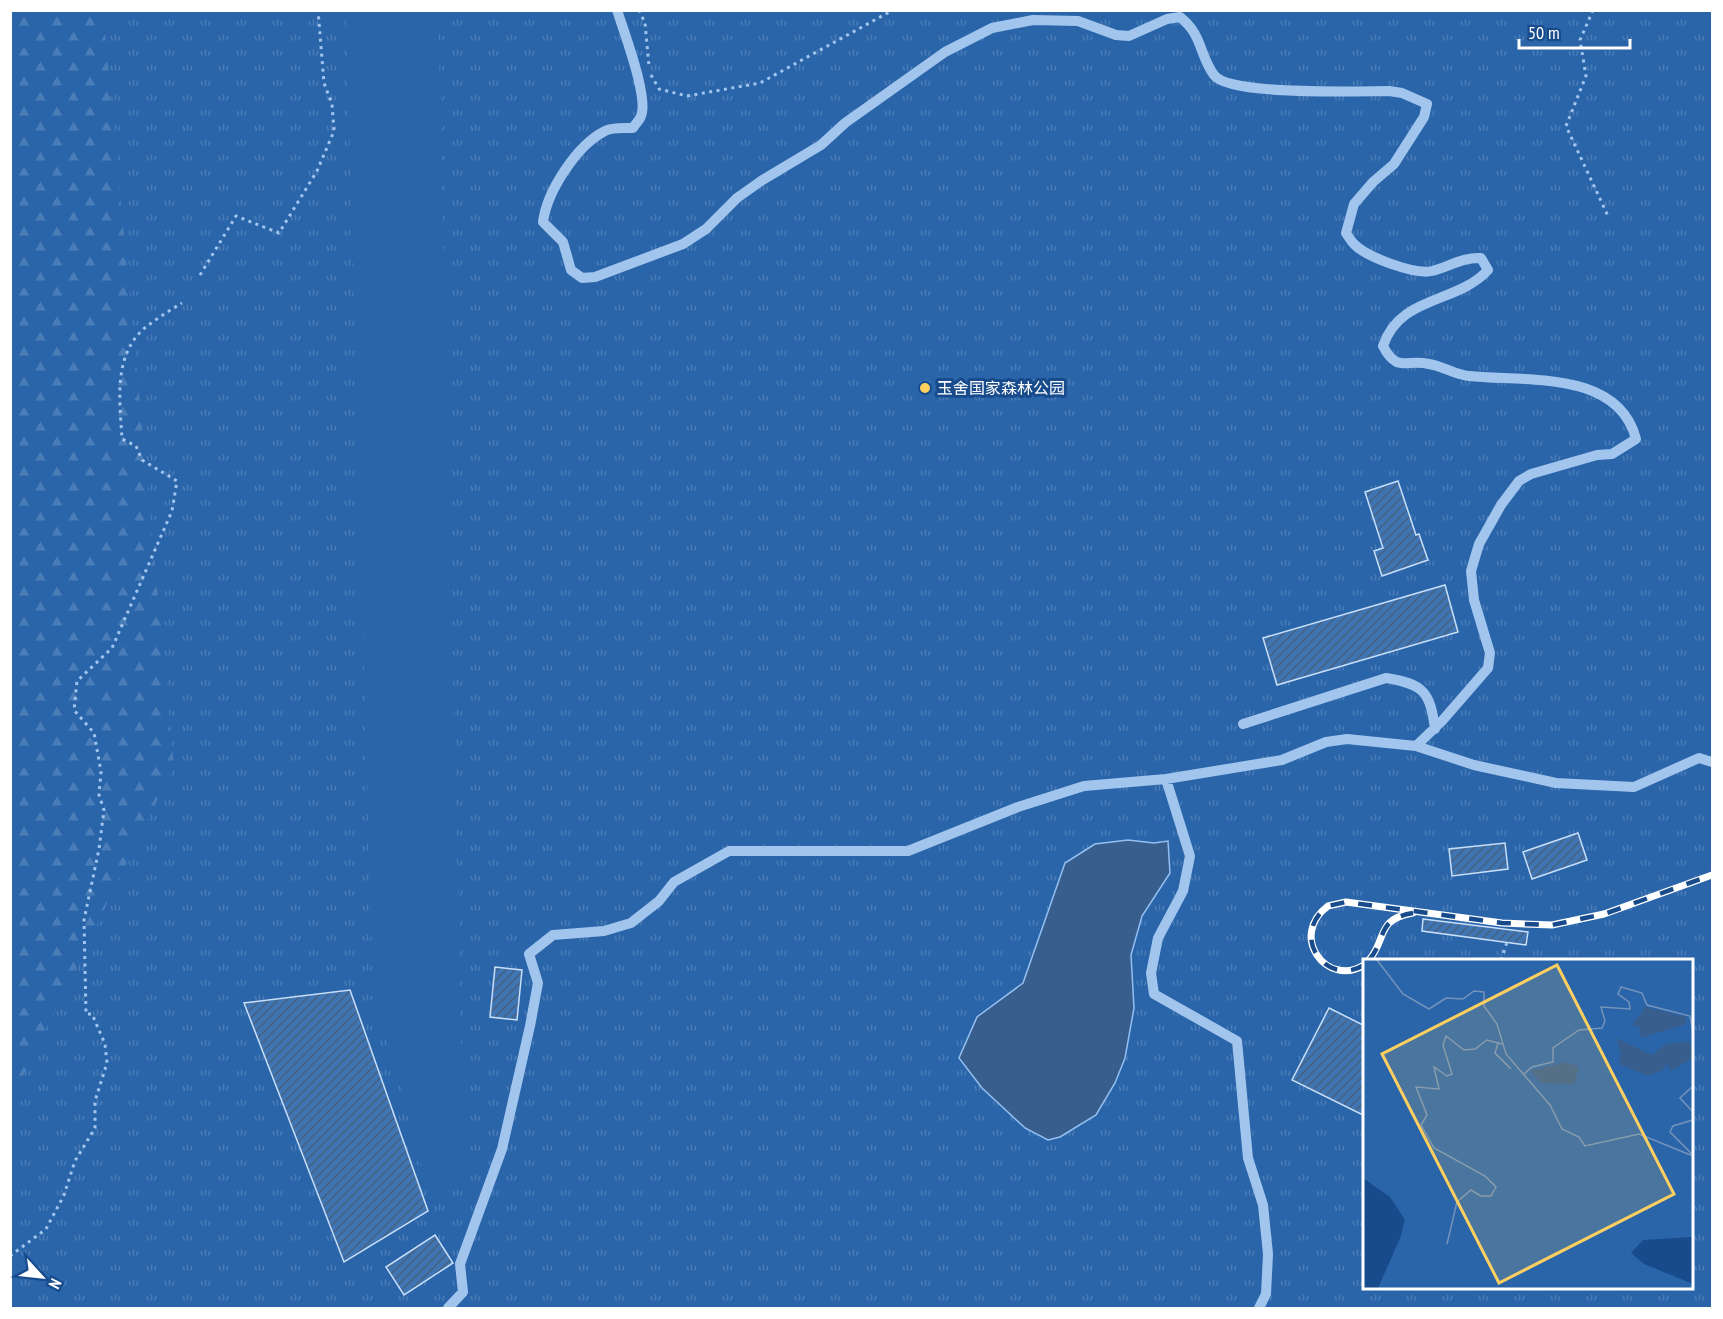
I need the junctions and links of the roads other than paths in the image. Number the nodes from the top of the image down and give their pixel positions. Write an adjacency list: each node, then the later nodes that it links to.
1 (617, 10): 3 (street)
2 (1243, 724): 3 (street)
3 (1435, 729): 4 (street)
4 (1416, 746): 5 (street); 6 (street)
5 (1713, 762)
6 (1166, 779): 7 (street); 8 (street)
7 (448, 1308)
8 (1259, 1308)

